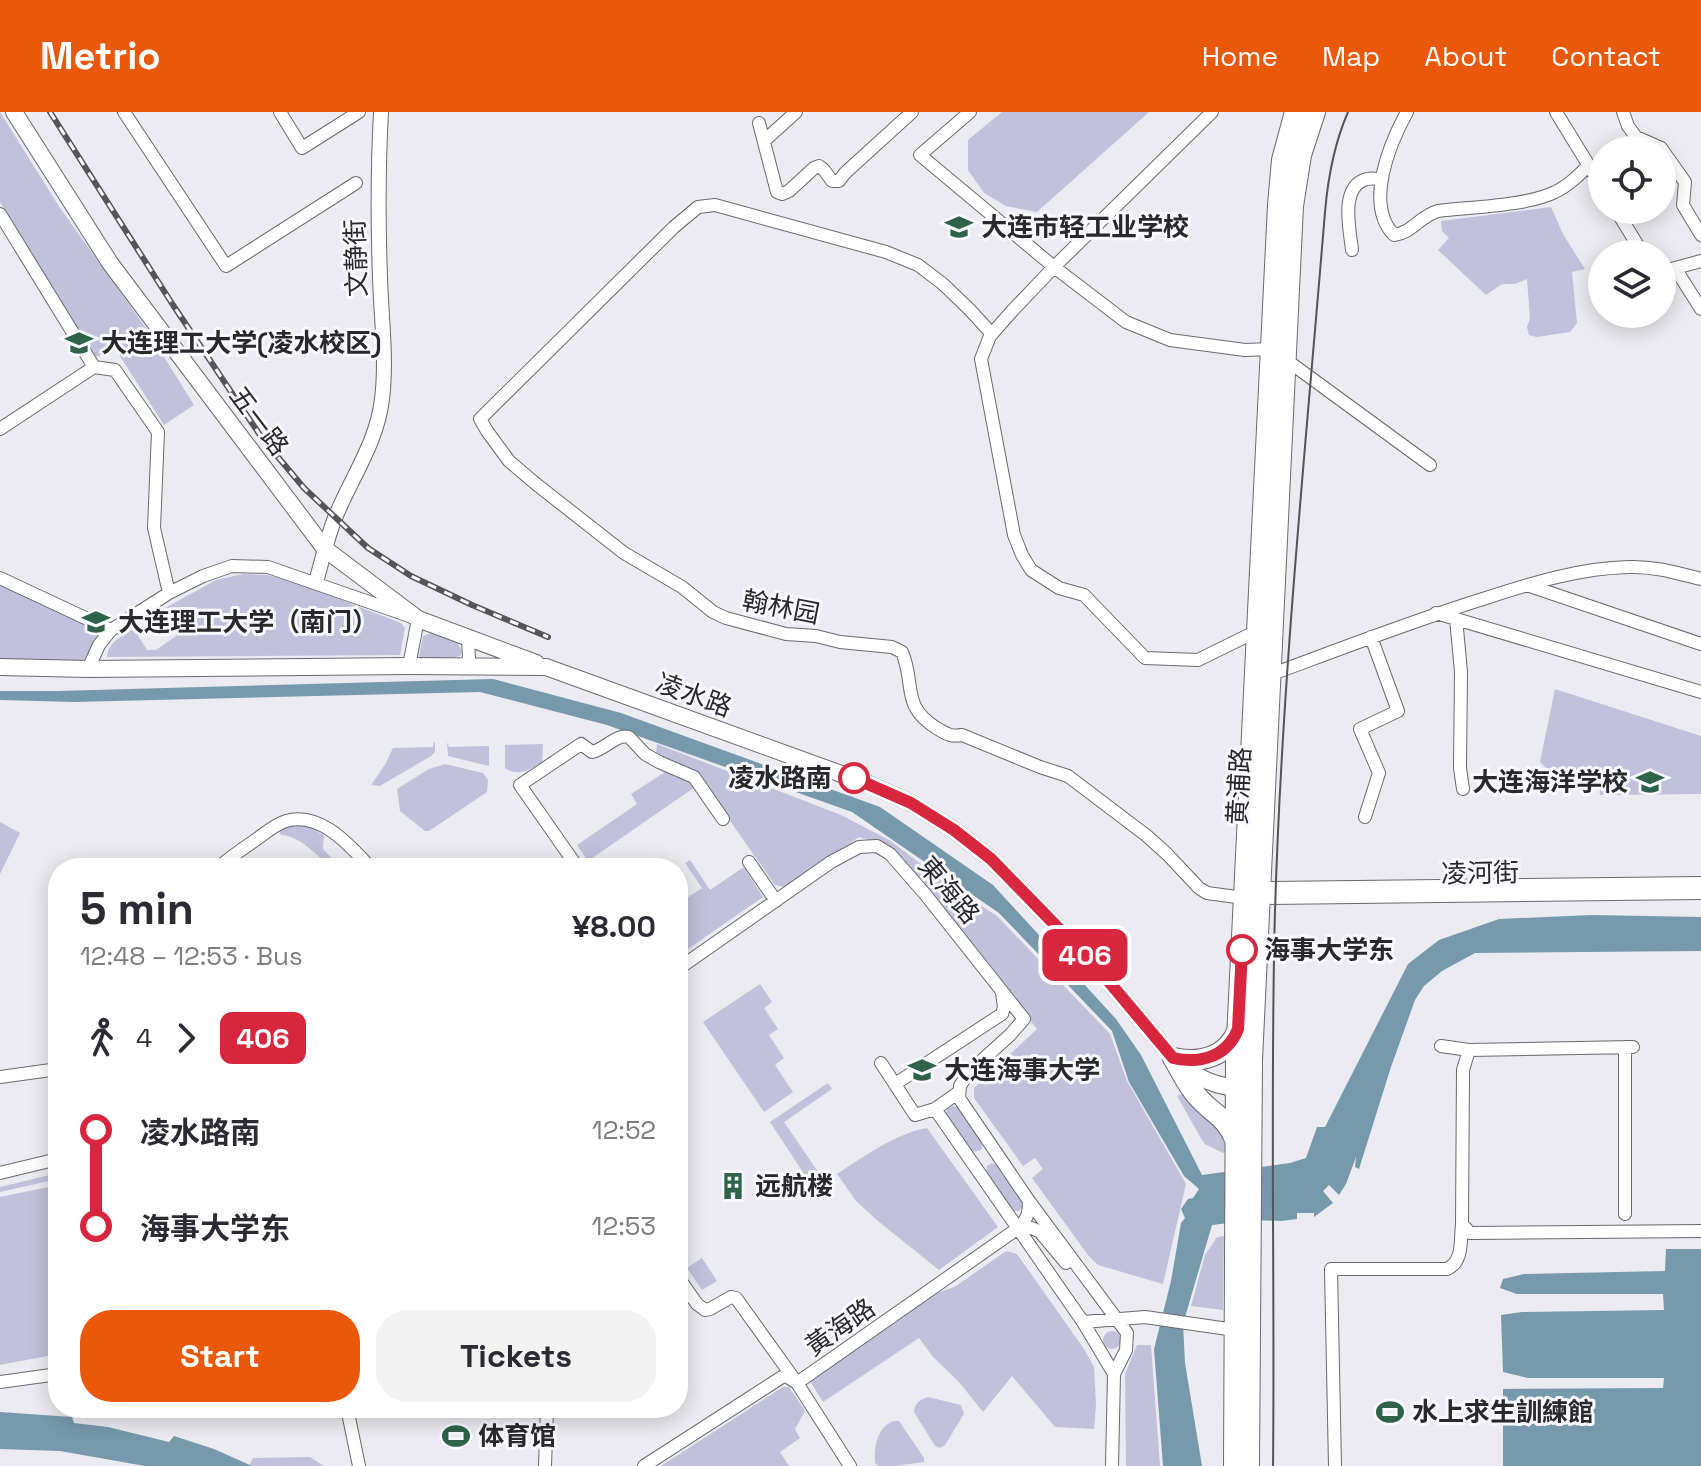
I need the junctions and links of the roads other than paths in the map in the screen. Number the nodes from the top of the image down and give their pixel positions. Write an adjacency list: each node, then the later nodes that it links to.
1 (14, 112): 34 (main road, 五一路)
2 (124, 112): 20 (street)
3 (280, 112): 4 (street)
4 (359, 112)
5 (381, 112): 34 (street, 文静街)
6 (796, 112): 16 (street)
7 (912, 112): 16 (street)
8 (970, 112): 25 (street)
9 (1212, 112): 25 (street)
10 (1295, 112): 30 (highway, 黄浦路)
11 (1315, 112): 30 (highway, 黄浦路)
12 (1407, 112): 19 (street)
13 (1556, 112): 17 (street)
14 (1623, 112): 22 (street)
15 (759, 123): 16 (street)
16 (764, 141)
17 (1588, 163)
18 (1588, 166): 19 (street)
19 (1381, 179): 23 (street)
20 (356, 183)
21 (0, 214): 31 (street)
22 (1701, 235)
23 (1352, 250)
24 (1701, 261): 26 (street)
25 (1054, 267): 29 (street); 30 (street)
26 (1676, 268)
27 (1676, 280): 28 (street)
28 (1701, 309)
29 (992, 334): 44 (street); 64 (street, 翰林园)
30 (1278, 354): 33 (street); 44 (highway, 黄浦路); 53 (highway, 黄浦路)
31 (94, 367): 32 (street); 39 (street)
32 (0, 429)
33 (1430, 465)
34 (325, 549): 37 (street, 文静街); 42 (main road, 五一路)
35 (0, 578): 43 (street)
36 (1701, 579): 38 (street)
37 (316, 582): 39 (street); 42 (street)
38 (1527, 585): 40 (street); 47 (street)
39 (169, 593): 43 (street)
40 (1436, 613): 41 (street); 45 (street)
41 (1456, 618): 54 (street); 55 (street)
42 (418, 619): 46 (main road, 五一路); 48 (street)
43 (111, 630): 52 (street)
44 (1257, 631): 53 (highway, 黄浦路)
45 (1371, 637): 53 (street); 56 (street)
46 (468, 638): 50 (street); 51 (main road, 五一路)
47 (1701, 644)
48 (409, 666): 50 (main road, 凌水路); 52 (main road, 凌水路)
49 (0, 667): 52 (main road, 凌水路)
50 (465, 667): 51 (main road, 凌水路)
51 (546, 667): 71 (main road, 凌水路)
52 (88, 669)
53 (1262, 677): 64 (highway, 黄浦路)
54 (1701, 692)
55 (1463, 789)
56 (1365, 817)
57 (723, 819): 60 (street)
58 (232, 858): 59 (street)
59 (361, 858)
60 (571, 858)
61 (749, 862): 65 (street)
62 (1701, 883): 64 (street, 凌河街)
63 (1701, 893): 64 (street, 凌河街)
64 (1255, 895): 68 (highway, 黄浦路); 76 (highway, 黄浦路)
65 (776, 901): 66 (street, 東海路); 67 (street, 東海路)
66 (688, 962)
67 (997, 983): 75 (street); 77 (street, 東海路)
68 (1238, 1029): 71 (highway); 76 (highway, 黄浦路)
69 (1441, 1046): 70 (street)
70 (1469, 1050): 85 (street); 86 (street)
71 (1173, 1058): 76 (main road, 凌水路); 79 (highway)
72 (881, 1063): 75 (street)
73 (48, 1070): 74 (street)
74 (0, 1077)
75 (895, 1084): 78 (street)
76 (1244, 1089): 79 (highway, 黄浦路)
77 (959, 1092): 78 (street); 80 (street)
78 (935, 1109): 82 (street)
79 (1241, 1148): 88 (highway, 黄浦路)
80 (994, 1151): 82 (street); 84 (street)
81 (48, 1161): 83 (street)
82 (973, 1166): 87 (street)
83 (0, 1173)
84 (1029, 1201): 87 (street); 90 (street)
85 (1625, 1214)
86 (1462, 1224): 89 (street); 110 (street)
87 (1017, 1229): 90 (street); 93 (street); 98 (street, 黃海路)
88 (1243, 1230): 94 (highway, 黄浦路); 109 (highway, 黄浦路)
89 (1701, 1231)
90 (1084, 1275): 92 (street)
91 (688, 1291): 98 (street)
92 (1115, 1318): 93 (street); 94 (street); 95 (street)
93 (1083, 1322): 95 (street)
94 (1235, 1330): 108 (highway, 黄浦路)
95 (1114, 1374): 107 (street)
96 (48, 1375): 97 (street)
97 (0, 1382)
98 (797, 1383): 105 (street, 黃海路); 106 (street)
99 (349, 1418): 102 (street)
100 (547, 1418): 101 (street)
101 (546, 1449): 103 (street); 104 (street)
102 (359, 1466)
103 (545, 1466)
104 (553, 1466)
105 (644, 1466)
106 (850, 1466)
107 (1112, 1466)
108 (1234, 1466)
109 (1249, 1466)
110 (1335, 1466)

